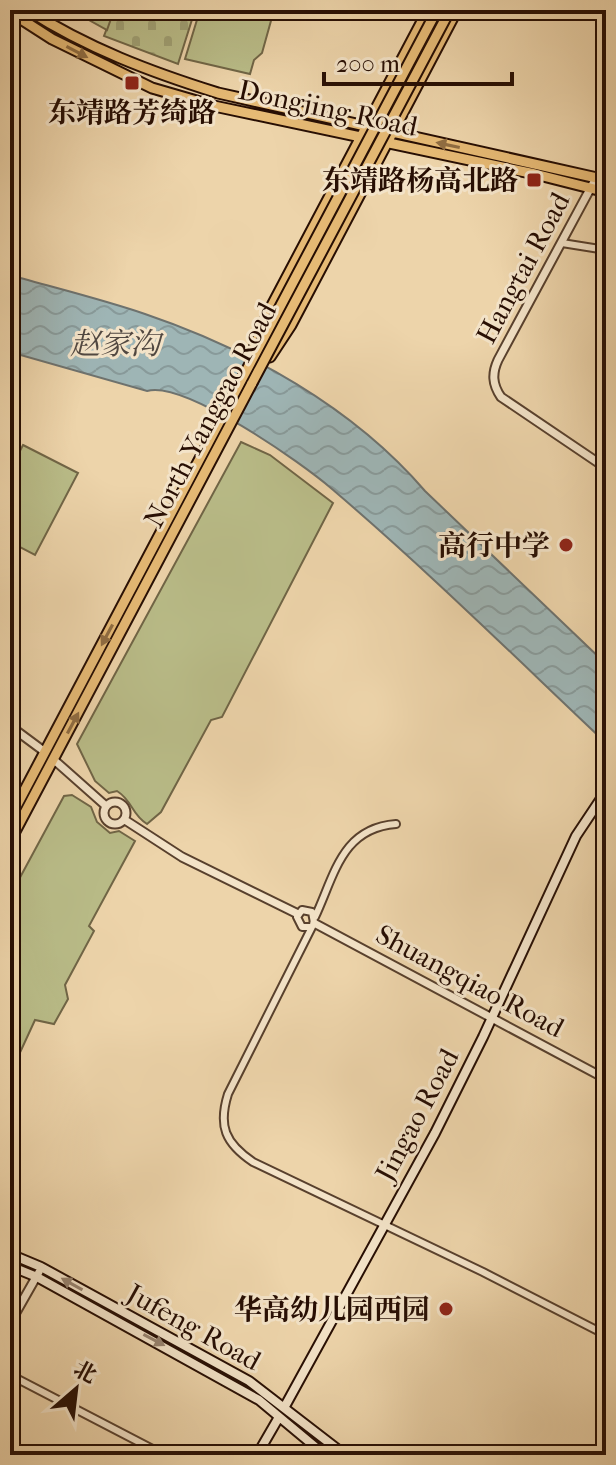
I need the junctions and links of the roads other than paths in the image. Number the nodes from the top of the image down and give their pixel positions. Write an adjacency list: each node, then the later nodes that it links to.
1 (28, 10): 7 (main road, Dongjing Road)
2 (428, 10): 7 (main road)
3 (437, 10): 16 (main road, North Yanggao Road, bridge)
4 (450, 10): 17 (main road, North Yanggao Road, bridge)
5 (457, 10): 8 (main road)
6 (10, 12): 9 (main road, Dongjing Road, one-way to 9)
7 (364, 126): 8 (main road, Dongjing Road); 9 (main road)
8 (392, 133): 10 (main road); 11 (main road, Dongjing Road, one-way to 8)
9 (360, 139): 10 (main road, Dongjing Road); 16 (main road, bridge)
10 (391, 144): 12 (main road, Dongjing Road); 17 (main road, bridge)
11 (601, 179): 12 (street, Hangtai Road)
12 (591, 189): 13 (main road, Dongjing Road); 14 (street, Hangtai Road)
13 (606, 192)
14 (562, 243): 15 (street); 18 (street, Hangtai Road)
15 (606, 250)
16 (243, 377): 19 (main road, North Yanggao Road)
17 (252, 383): 19 (main road, North Yanggao Road)
18 (606, 468)
19 (148, 568): 21 (main road, North Yanggao Road)
20 (10, 726): 21 (street)
21 (49, 756): 23 (street); 24 (main road, North Yanggao Road); 27 (main road, North Yanggao Road)
22 (606, 791): 30 (main road, Jingao Road)
23 (106, 806): 25 (street); 25 (street)
24 (10, 818)
25 (125, 820): 28 (street)
26 (396, 824): 29 (street)
27 (10, 841)
28 (298, 914): 29 (street); 29 (street)
29 (313, 922): 30 (street, Shuangqiao Road); 32 (street)
30 (491, 1018): 31 (street, Shuangqiao Road); 32 (main road, Jingao Road)
31 (606, 1079)
32 (383, 1226): 38 (street); 40 (main road, Jingao Road)
33 (10, 1254): 35 (main road, Jufeng Road)
34 (10, 1266): 36 (main road, Jufeng Road)
35 (41, 1267): 36 (street); 40 (main road, Jufeng Road, one-way to 35)
36 (37, 1277): 37 (street); 41 (main road, Jufeng Road, one-way to 41)
37 (10, 1323)
38 (606, 1335)
39 (10, 1375): 42 (street)
40 (284, 1408): 41 (street, Jingao Road); 45 (main road, Jufeng Road)
41 (279, 1417): 43 (main road, Jingao Road); 44 (main road, Jufeng Road)
42 (164, 1455)
43 (257, 1455)
44 (325, 1455)
45 (345, 1455)

